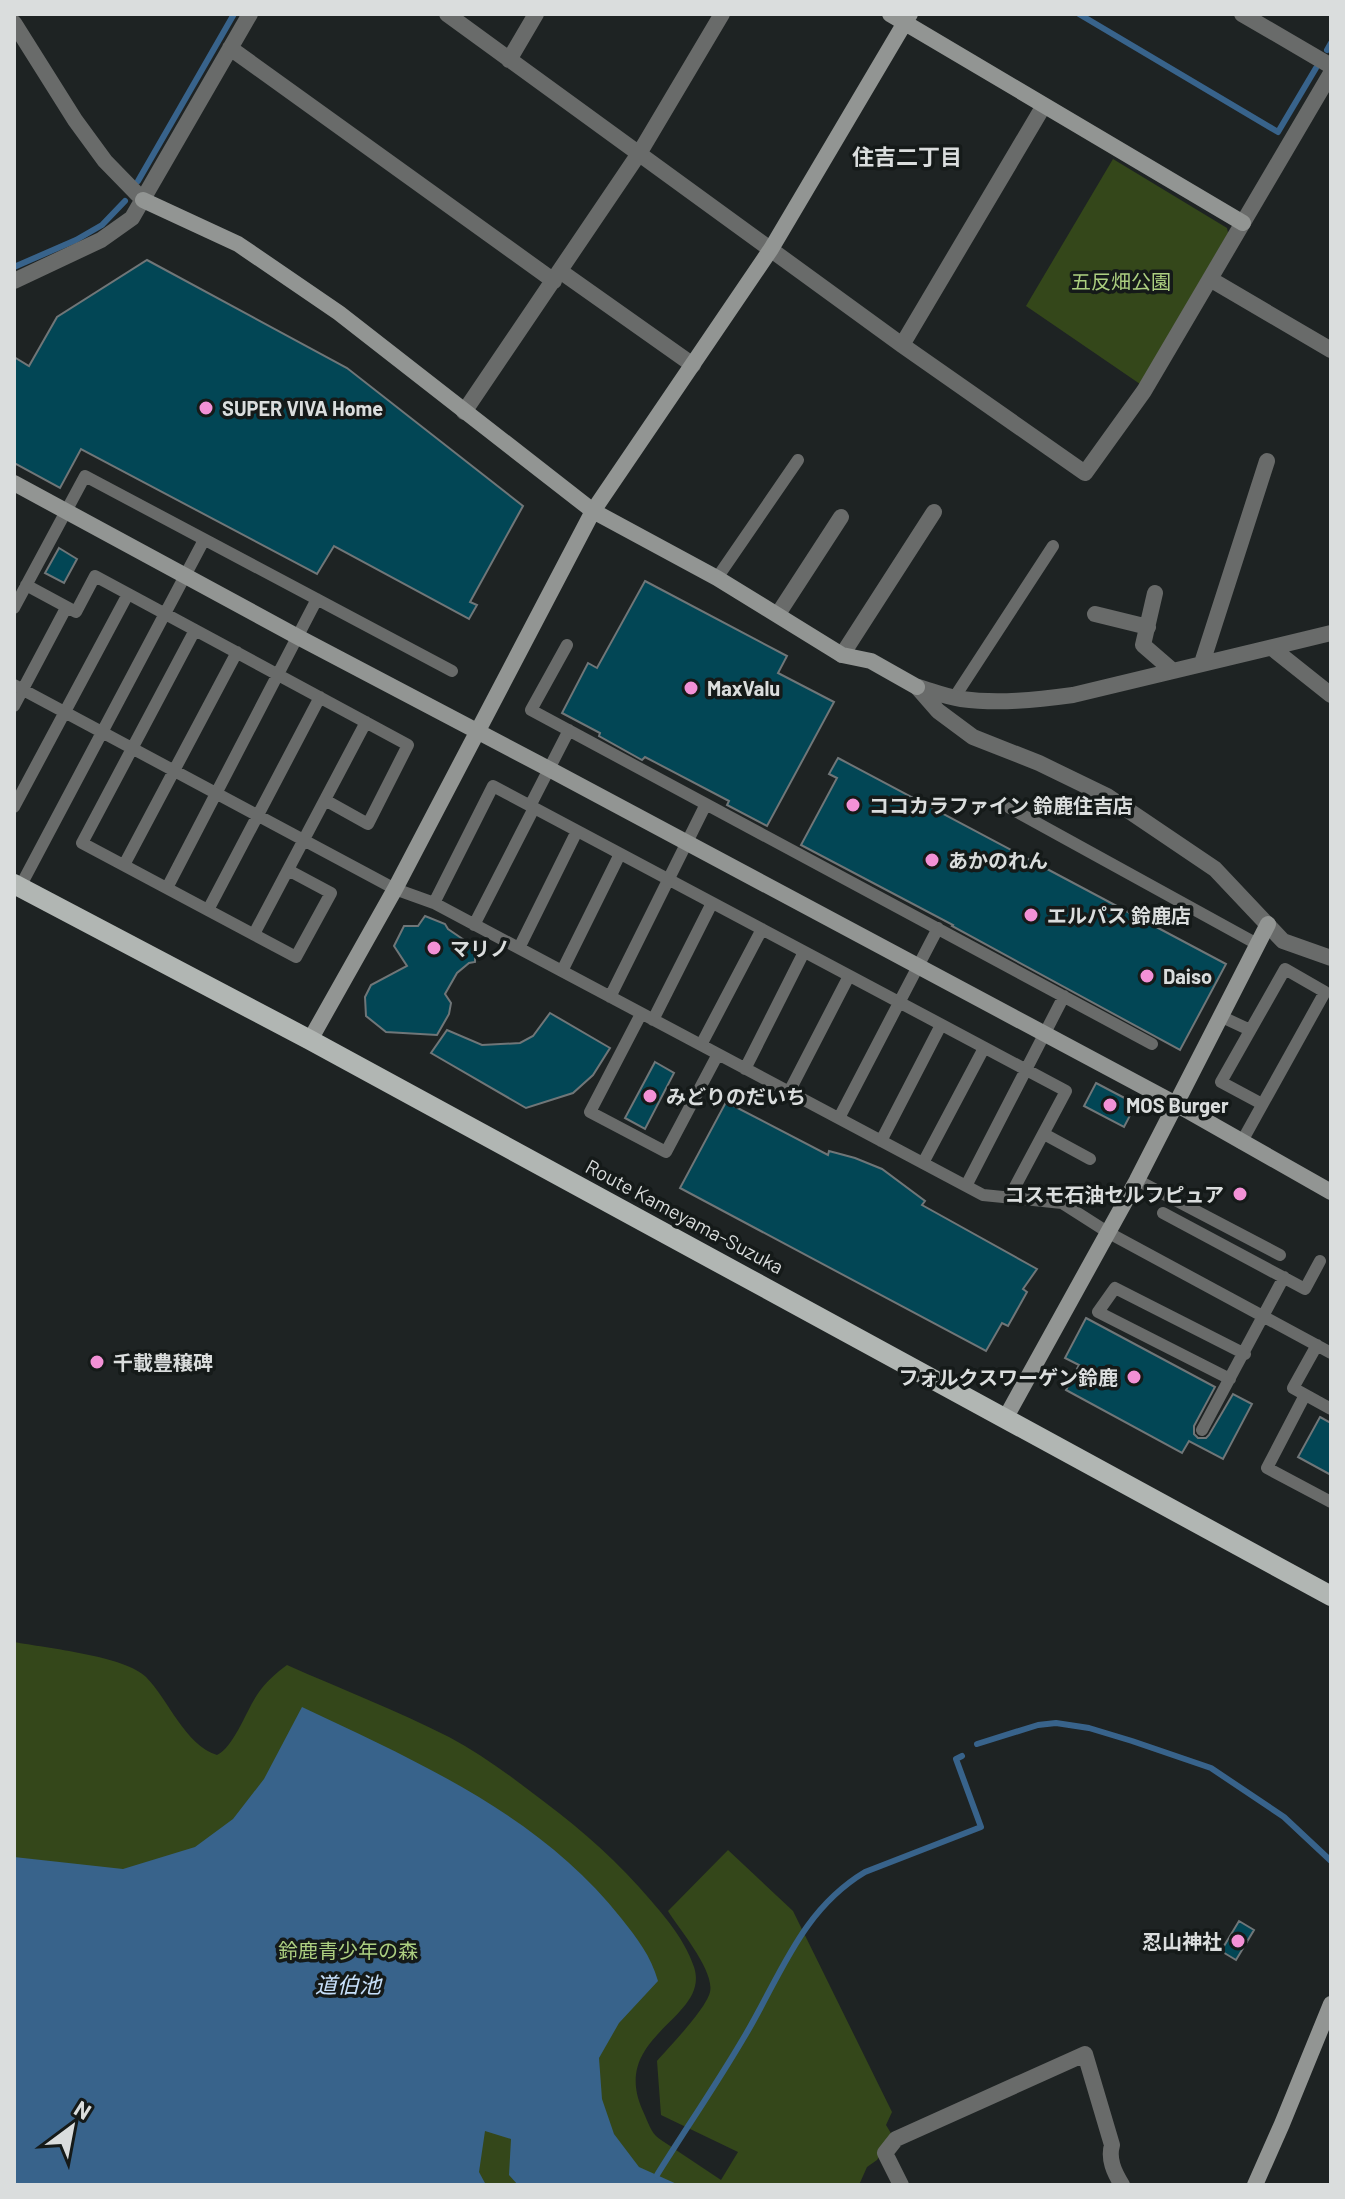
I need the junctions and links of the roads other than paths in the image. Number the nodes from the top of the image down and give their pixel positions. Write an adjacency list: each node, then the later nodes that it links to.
1 (250, 14): 8 (street)
2 (447, 14): 9 (street)
3 (536, 14): 9 (street)
4 (722, 14): 13 (street)
5 (1242, 14): 10 (street)
6 (901, 17): 12 (street); 16 (street)
7 (14, 23): 14 (street)
8 (230, 48): 14 (street); 17 (street)
9 (509, 60): 13 (street)
10 (1331, 66)
11 (1331, 73): 15 (street)
12 (1043, 107): 15 (street); 20 (street)
13 (640, 152): 16 (street); 17 (street)
14 (143, 200): 19 (street); 23 (street)
15 (1243, 223): 18 (street)
16 (771, 249): 20 (street); 22 (street)
17 (557, 276): 22 (street); 23 (street)
18 (1210, 279): 20 (street); 21 (street)
19 (14, 281)
20 (902, 345)
21 (1331, 349)
22 (693, 365): 27 (street)
23 (464, 412): 27 (street)
24 (798, 460): 34 (lane)
25 (1267, 461): 52 (street)
26 (14, 483): 28 (street)
27 (593, 511): 34 (street); 65 (street)
28 (66, 512): 31 (lane); 33 (street); 35 (lane)
29 (934, 512): 51 (street)
30 (841, 517): 42 (street)
31 (204, 540): 33 (lane); 38 (lane)
32 (1053, 546): 60 (lane)
33 (186, 575): 41 (lane); 47 (street)
34 (717, 578): 42 (street)
35 (26, 585): 39 (lane); 40 (lane)
36 (1155, 593): 44 (street)
37 (128, 594): 40 (lane); 41 (lane); 62 (lane)
38 (317, 599): 47 (lane); 53 (lane)
39 (14, 608)
40 (66, 608): 57 (lane)
41 (165, 614): 45 (lane); 66 (lane)
42 (778, 614): 51 (street)
43 (1095, 614): 44 (street)
44 (1148, 627): 54 (street)
45 (195, 630): 50 (lane); 67 (lane)
46 (1331, 633): 49 (street)
47 (298, 637): 55 (lane); 65 (street)
48 (567, 645): 64 (lane)
49 (1272, 648): 52 (street); 58 (street)
50 (237, 652): 55 (lane); 69 (lane)
51 (842, 655): 56 (street)
52 (1202, 663): 54 (street)
53 (452, 671)
54 (1173, 671): 60 (street)
55 (279, 675): 59 (lane); 70 (lane)
56 (917, 687): 60 (street); 90 (street)
57 (18, 688): 61 (lane); 62 (lane)
58 (1331, 695)
59 (320, 697): 63 (lane); 76 (lane)
60 (954, 698)
61 (14, 706)
62 (64, 712): 66 (lane); 73 (lane)
63 (366, 722): 71 (lane); 71 (lane)
64 (569, 730): 68 (lane); 72 (lane)
65 (477, 731): 68 (street); 86 (street)
66 (102, 732): 67 (lane); 84 (lane)
67 (132, 748): 69 (lane); 81 (lane)
68 (549, 769): 74 (lane); 79 (street)
69 (174, 771): 70 (lane); 81 (lane)
70 (216, 793): 76 (lane); 85 (lane)
71 (325, 800): 78 (lane)
72 (706, 804): 79 (lane); 92 (lane)
73 (14, 807)
74 (532, 807): 77 (lane); 87 (lane); 91 (lane)
75 (1010, 808): 95 (lane)
76 (258, 816): 78 (lane); 89 (lane)
77 (577, 831): 80 (lane); 96 (lane)
78 (304, 840): 82 (lane); 86 (lane)
79 (686, 843): 83 (lane); 99 (street)
80 (620, 854): 83 (lane); 100 (lane)
81 (124, 865): 85 (lane)
82 (288, 870): 94 (lane); 94 (lane)
83 (668, 880): 88 (lane); 103 (lane)
84 (17, 886): 110 (main road, Route Kameyama-Suzuka)
85 (167, 888): 89 (lane)
86 (395, 889): 87 (lane); 110 (street)
87 (434, 903): 91 (lane)
88 (712, 903): 93 (lane); 106 (lane)
89 (208, 910): 94 (lane)
90 (1268, 924): 95 (street); 98 (street)
91 (474, 925): 96 (lane)
92 (938, 928): 99 (lane); 102 (lane)
93 (762, 929): 97 (lane); 112 (lane)
94 (254, 934)
95 (1257, 944): 105 (street)
96 (519, 948): 100 (lane)
97 (804, 952): 101 (lane); 115 (lane)
98 (1331, 958)
99 (918, 967): 104 (lane); 109 (street)
100 (562, 971): 103 (lane)
101 (849, 976): 104 (lane); 117 (lane)
102 (1064, 996): 109 (lane); 111 (lane)
103 (610, 997): 106 (lane)
104 (899, 1003): 107 (lane); 120 (lane)
105 (1220, 1016): 108 (lane); 118 (street)
106 (647, 1017): 112 (lane); 114 (lane)
107 (941, 1025): 113 (lane); 122 (lane)
108 (1250, 1030): 119 (lane); 119 (lane)
109 (1044, 1034): 116 (lane); 118 (street)
110 (310, 1040): 142 (main road, Route Kameyama-Suzuka)
111 (1152, 1044)
112 (701, 1045): 114 (lane)
113 (984, 1048): 116 (lane); 125 (lane)
114 (718, 1054): 115 (lane)
115 (745, 1069): 117 (lane)
116 (1026, 1070): 121 (lane); 127 (lane)
117 (789, 1092): 120 (lane)
118 (1176, 1104): 123 (street); 126 (street)
119 (1262, 1104): 123 (lane)
120 (839, 1118): 122 (lane)
121 (1044, 1134): 124 (lane); 129 (lane)
122 (881, 1141): 125 (lane)
123 (1243, 1148): 128 (street)
124 (1090, 1159)
125 (923, 1163): 127 (lane)
126 (1137, 1180): 131 (street); 132 (lane)
127 (966, 1186): 129 (lane)
128 (1331, 1192)
129 (1009, 1198): 131 (lane)
130 (1163, 1213): 134 (lane)
131 (1109, 1233): 135 (lane); 142 (street)
132 (1280, 1255)
133 (1320, 1261): 134 (lane)
134 (1284, 1277): 135 (lane)
135 (1264, 1316): 136 (lane); 138 (lane)
136 (1317, 1345): 137 (lane); 140 (lane)
137 (1331, 1353)
138 (1245, 1354): 139 (lane); 139 (lane)
139 (1230, 1379): 143 (lane)
140 (1305, 1395): 141 (lane); 144 (lane)
141 (1331, 1409)
142 (1006, 1417): 145 (main road, Route Kameyama-Suzuka)
143 (1202, 1430)
144 (1331, 1502)
145 (1331, 1596)
146 (1331, 2004): 149 (street)
147 (901, 2185): 148 (street)
148 (1122, 2185)
149 (1255, 2185)

